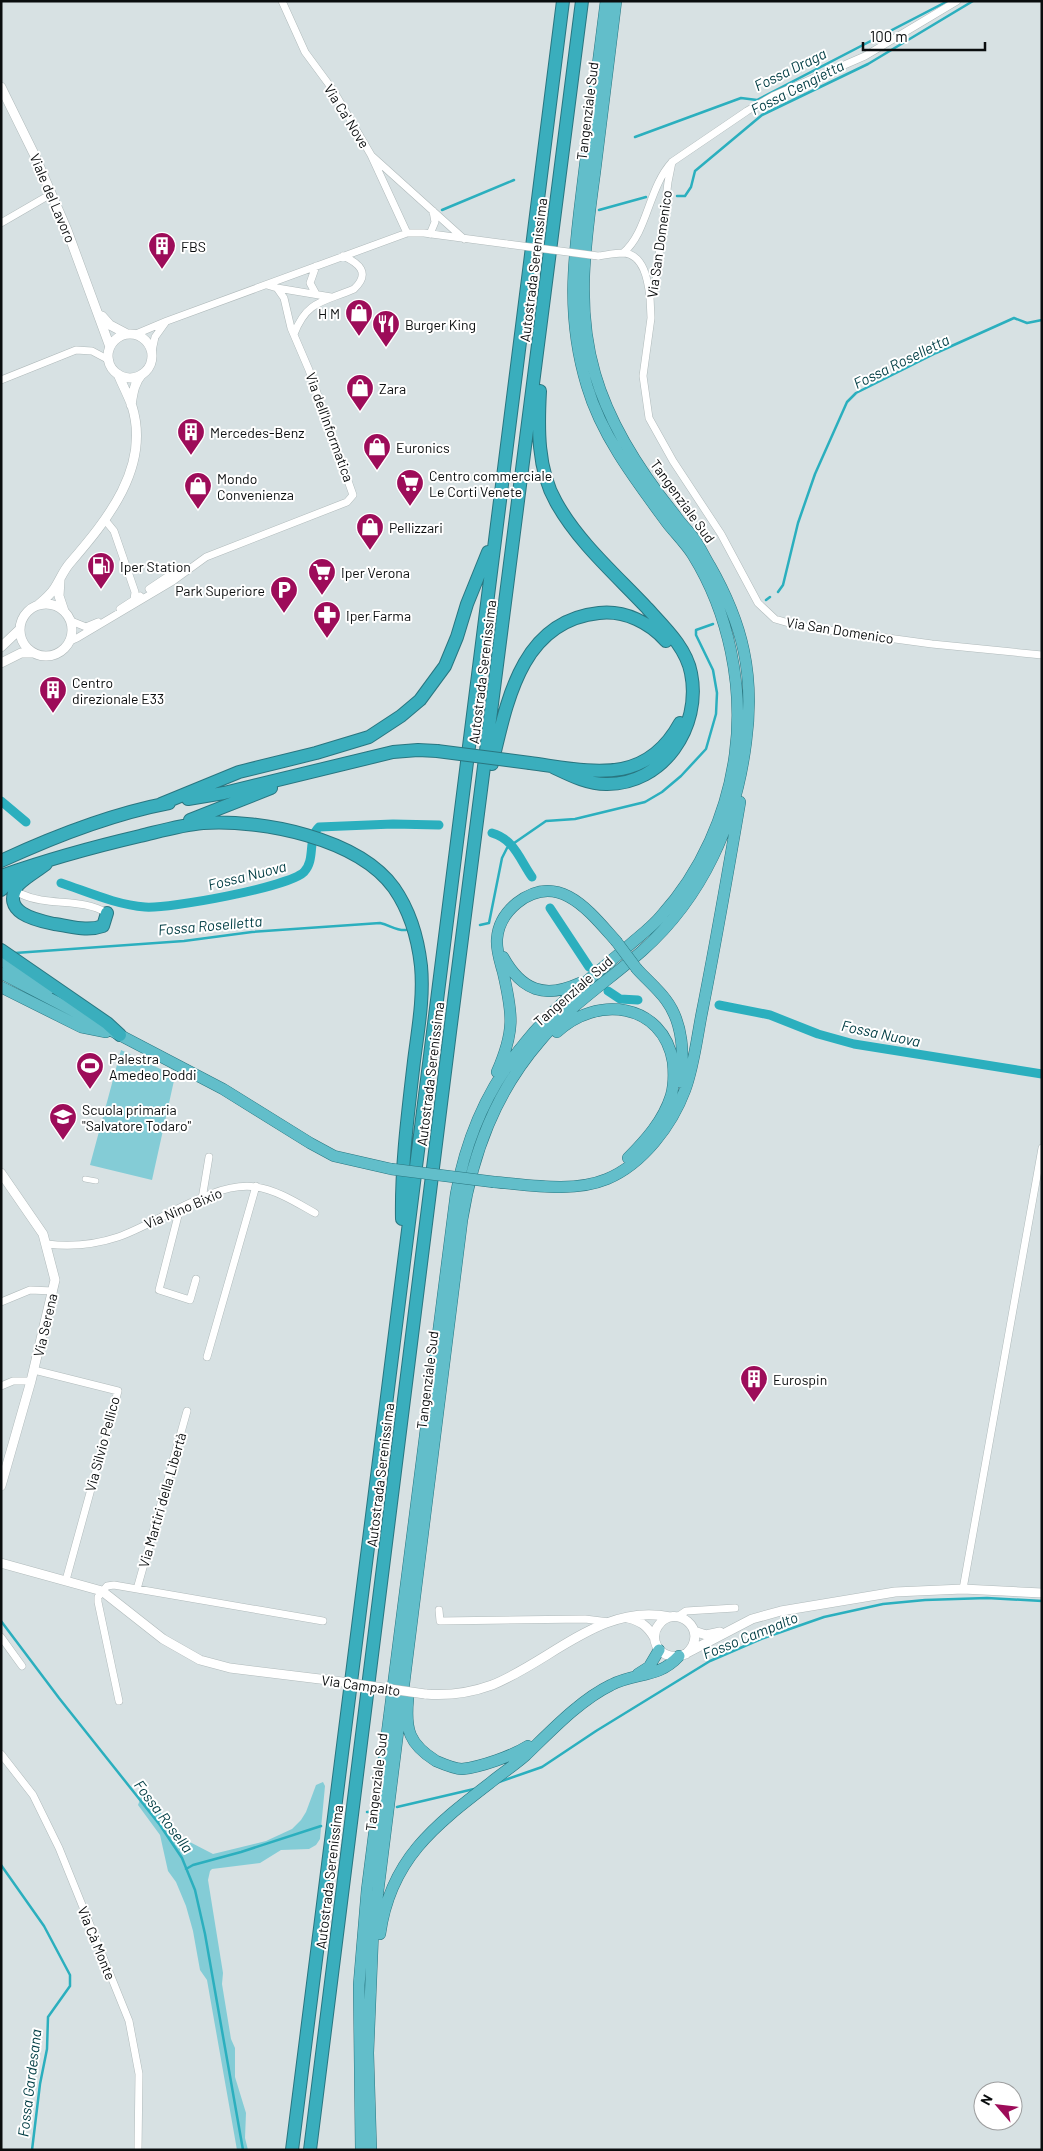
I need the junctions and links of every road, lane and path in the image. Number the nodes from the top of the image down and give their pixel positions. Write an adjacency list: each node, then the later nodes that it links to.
1 (282, 1): 8 (street, Via Ca' Nove)
2 (563, 1): 37 (highway, Autostrada Serenissima)
3 (582, 1): 26 (highway, Autostrada Serenissima)
4 (606, 1): 68 (highway, Tangenziale Sud)
5 (616, 1): 50 (highway, Tangenziale Sud)
6 (957, 1): 9 (street)
7 (1, 87): 10 (street, Viale del Lavoro)
8 (371, 155): 11 (street); 13 (street, Via Ca' Nove)
9 (672, 162): 16 (street); 23 (street, Via San Domenico)
10 (51, 194): 12 (street); 24 (street, Viale del Lavoro)
11 (433, 211): 14 (street); 15 (street)
12 (1, 223)
13 (407, 233): 14 (street); 17 (street)
14 (430, 234): 15 (street)
15 (464, 239): 16 (street, bridge)
16 (624, 253): 23 (street)
17 (343, 256): 18 (street); 22 (street)
18 (316, 266): 19 (street); 21 (street)
19 (267, 285): 20 (street); 25 (street)
20 (277, 288): 21 (street); 28 (street, Via dell'Informatica)
21 (316, 294): 22 (street)
22 (332, 297): 28 (street)
23 (650, 297): 48 (street, Via San Domenico)
24 (98, 312): 27 (street, Viale del Lavoro); 29 (street, Viale del Lavoro)
25 (167, 321): 27 (street); 30 (street)
26 (541, 327): 51 (highway); 54 (highway, Autostrada Serenissima)
27 (132, 334): 29 (street); 30 (street, Viale del Lavoro)
28 (294, 334): 38 (street, Via dell'Informatica)
29 (110, 347): 31 (street, Viale del Lavoro)
30 (152, 352): 33 (street)
31 (109, 360): 32 (street); 34 (street)
32 (118, 374): 33 (street); 35 (street)
33 (142, 374): 35 (street)
34 (1, 380)
35 (132, 405): 36 (street)
36 (105, 520): 39 (street); 40 (street)
37 (495, 536): 53 (highway); 85 (highway, Autostrada Serenissima)
38 (192, 566): 40 (street, Via dell'Informatica); 45 (street, Via dell'Informatica)
39 (60, 577): 41 (street); 42 (street)
40 (134, 600): 43 (street, Via dell'Informatica)
41 (38, 605): 42 (street); 44 (street)
42 (64, 611): 43 (street)
43 (71, 622): 45 (street)
44 (20, 629): 46 (street); 47 (street)
45 (70, 641): 47 (street)
46 (1, 647)
47 (33, 653): 49 (street)
48 (1042, 655)
49 (1, 663)
50 (746, 744): 71 (highway, Tangenziale Sud); 73 (highway)
51 (553, 767): 52 (highway, bridge); 54 (highway)
52 (325, 768): 53 (highway); 55 (highway)
53 (161, 804): 56 (highway)
54 (477, 825): 122 (highway, Autostrada Serenissima)
55 (172, 827): 58 (highway); 85 (highway)
56 (33, 846): 57 (highway); 59 (highway)
57 (1, 853)
58 (54, 859): 60 (highway); 61 (highway); 63 (highway)
59 (1, 861)
60 (1, 876)
61 (1, 890)
62 (21, 894): 63 (street)
63 (106, 913)
64 (497, 941): 68 (highway); 72 (highway); 73 (highway, bridge)
65 (1, 950): 70 (highway)
66 (1, 960): 70 (highway)
67 (1, 973): 70 (highway)
68 (594, 976): 72 (highway, Tangenziale Sud)
69 (1, 987): 70 (highway)
70 (120, 1035): 78 (highway, bridge)
71 (511, 1080): 78 (highway); 107 (highway, Tangenziale Sud)
72 (480, 1111): 123 (highway, Tangenziale Sud)
73 (668, 1123): 78 (highway)
74 (1042, 1148): 98 (street)
75 (210, 1157): 81 (street)
76 (1, 1173): 84 (street, Via Serena)
77 (85, 1179): 79 (street)
78 (607, 1179)
79 (96, 1181)
80 (256, 1186): 81 (street, Via Nino Bixio); 83 (street, Via Nino Bixio); 89 (street)
81 (202, 1199): 82 (street, Via Nino Bixio)
82 (180, 1208): 84 (street, Via Nino Bixio); 86 (street)
83 (315, 1213)
84 (47, 1244): 87 (street, Via Serena)
85 (405, 1248): 121 (highway, Autostrada Serenissima)
86 (196, 1279)
87 (53, 1290): 88 (street); 90 (street, Via Serena)
88 (1, 1302)
89 (207, 1357)
90 (34, 1370): 91 (street, Via Serena); 96 (street, Via Silvio Pellico)
91 (31, 1381): 92 (street); 94 (street, Via Serena)
92 (1, 1386)
93 (187, 1411): 97 (street, Via Martiri della Libertà)
94 (1, 1486)
95 (1, 1563): 96 (street)
96 (66, 1580): 99 (street)
97 (137, 1589): 99 (street); 105 (street)
98 (963, 1589): 100 (street); 108 (street)
99 (102, 1591): 106 (street, Via Campalto, bridge); 116 (street)
100 (1042, 1593)
101 (735, 1608): 104 (street)
102 (439, 1610): 106 (street)
103 (626, 1617): 104 (street, Via Campalto); 106 (street, Via Campalto); 111 (street)
104 (673, 1617): 109 (street); 111 (street)
105 (323, 1620)
106 (610, 1622)
107 (411, 1623): 117 (highway); 119 (highway, Tangenziale Sud)
108 (727, 1630): 109 (street); 113 (street)
109 (694, 1631): 113 (street)
110 (1, 1637): 114 (street)
111 (654, 1637): 112 (street)
112 (659, 1650): 113 (street); 115 (highway)
113 (683, 1655): 115 (highway)
114 (22, 1666)
115 (630, 1678): 117 (highway)
116 (119, 1701)
117 (542, 1737): 119 (highway)
118 (1, 1754): 120 (street, Via Cà Monte)
119 (369, 2013): 124 (highway, Tangenziale Sud)
120 (138, 2150)
121 (292, 2150)
122 (310, 2150)
123 (361, 2150)
124 (371, 2150)

